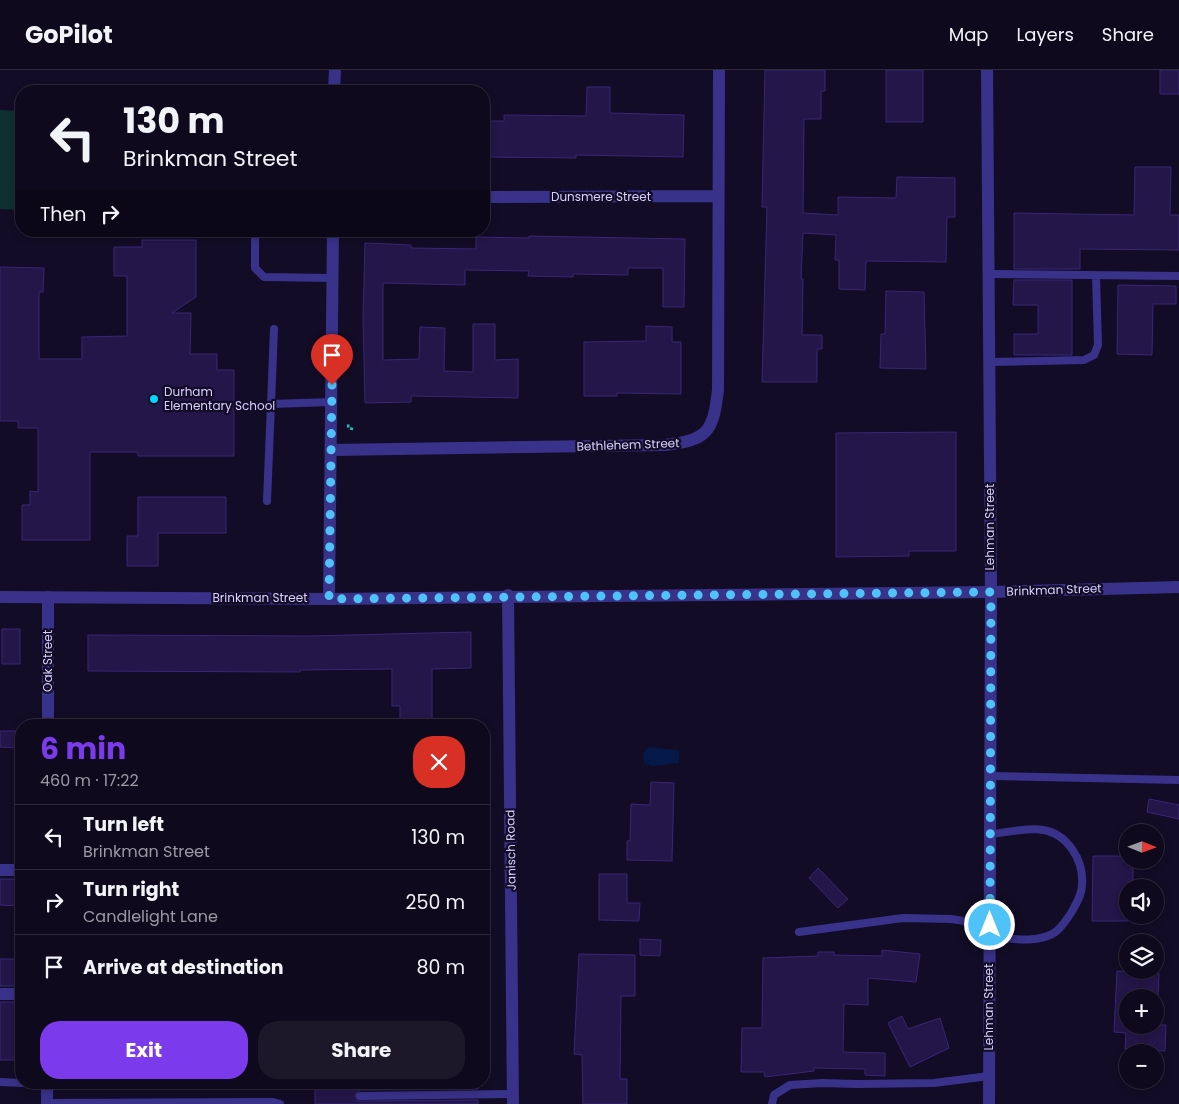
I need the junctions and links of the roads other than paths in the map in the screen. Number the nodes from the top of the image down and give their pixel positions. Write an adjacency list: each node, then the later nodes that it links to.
1 (334, 70): 4 (street)
2 (718, 70): 5 (street, Bethlehem Street)
3 (987, 70): 9 (street, Lehman Street)
4 (334, 85)
5 (717, 196): 6 (street, Dunsmere Street); 17 (street, Bethlehem Street)
6 (490, 197)
7 (255, 237): 12 (lane)
8 (333, 237): 12 (street)
9 (990, 274): 10 (lane); 14 (street, Lehman Street)
10 (1096, 276): 11 (lane); 14 (lane)
11 (1179, 276)
12 (333, 278): 15 (street)
13 (274, 329): 16 (lane)
14 (990, 362): 20 (street, Lehman Street)
15 (332, 402): 16 (lane); 17 (street)
16 (272, 404): 18 (lane)
17 (332, 450): 24 (street)
18 (267, 502)
19 (1179, 587): 20 (street, Brinkman Street)
20 (991, 592): 22 (street, Brinkman Street); 26 (street, Lehman Street)
21 (0, 596): 23 (street, Brinkman Street)
22 (508, 596): 24 (street, Brinkman Street); 40 (street, Janisch Road)
23 (48, 597): 24 (street, Brinkman Street); 25 (street, Oak Street)
24 (329, 599)
25 (48, 719)
26 (990, 776): 27 (lane); 28 (street, Lehman Street)
27 (1179, 780)
28 (990, 834): 31 (street, Lehman Street); 31 (lane)
29 (0, 870): 30 (street)
30 (15, 870)
31 (990, 931): 32 (lane); 35 (street, Lehman Street)
32 (799, 932)
33 (0, 994): 34 (street)
34 (15, 994)
35 (989, 1076): 43 (lane); 44 (street, Lehman Street)
36 (0, 1082): 37 (lane)
37 (15, 1082)
38 (47, 1089): 41 (street)
39 (360, 1096): 40 (lane)
40 (513, 1099)
41 (47, 1104): 42 (lane)
42 (280, 1104)
43 (772, 1104)
44 (989, 1104)

